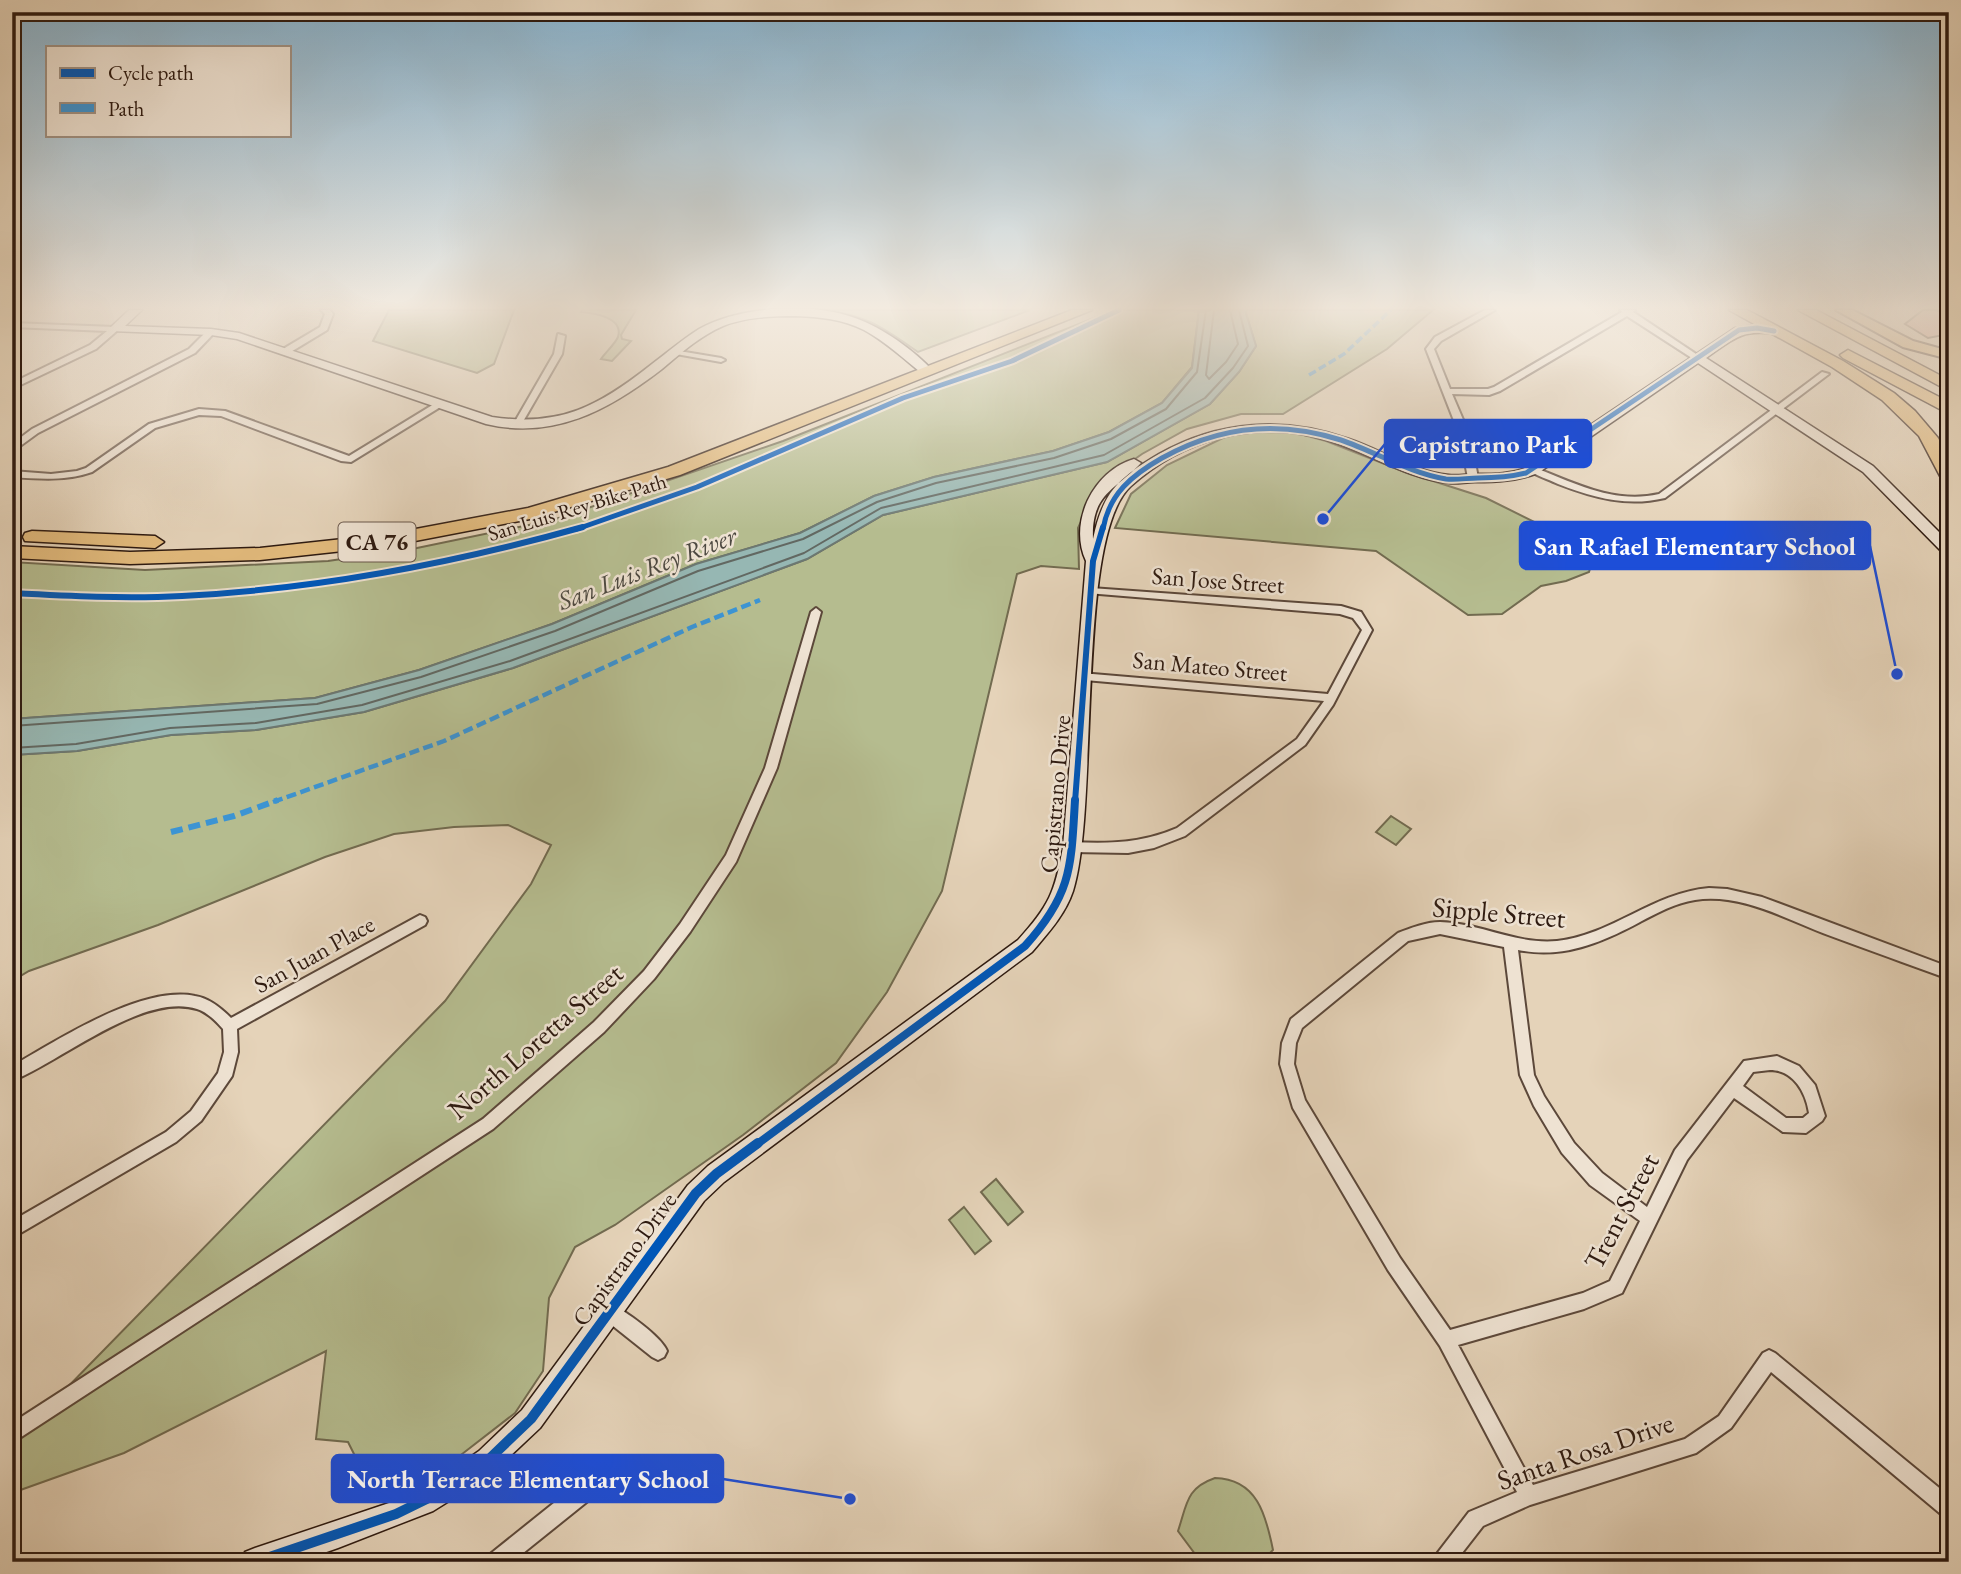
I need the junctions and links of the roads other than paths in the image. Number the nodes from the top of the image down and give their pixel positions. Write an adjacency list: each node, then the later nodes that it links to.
1 (128, 383): 19 (street)
2 (380, 383): 15 (street)
3 (541, 383): 18 (street)
4 (635, 383): 18 (street)
5 (878, 383): 24 (highway, CA 76)
6 (885, 383): 26 (highway, CA 76)
7 (1443, 383): 14 (street)
8 (1506, 383): 14 (street)
9 (1661, 383): 20 (street, Capistrano Drive)
10 (1737, 383): 16 (street)
11 (1813, 383): 16 (street)
12 (1867, 383): 22 (highway)
13 (1900, 383): 17 (highway)
14 (1446, 391): 23 (street)
15 (439, 404): 18 (street); 21 (street)
16 (1778, 410): 20 (street); 25 (street)
17 (1949, 412)
18 (517, 425)
19 (12, 449)
20 (1533, 470): 23 (street, Capistrano Drive)
21 (12, 474)
22 (1949, 476)
23 (1473, 478): 27 (street, Capistrano Drive)
24 (12, 536)
25 (1949, 551)
26 (12, 552)
27 (1091, 591): 29 (street, Capistrano Drive); 30 (street, San Jose Street)
28 (816, 612): 44 (street, North Loretta Street)
29 (1085, 676): 30 (street, San Mateo Street); 31 (street, Capistrano Drive)
30 (1331, 698): 31 (street)
31 (1072, 847): 40 (street, Capistrano Drive)
32 (420, 921): 35 (street, San Juan Place)
33 (1510, 943): 34 (street, Sipple Street); 38 (street); 41 (street, Sipple Street)
34 (1949, 973)
35 (230, 1026): 36 (street); 39 (street)
36 (12, 1074)
37 (1732, 1087): 37 (street, Trent Street); 38 (street, Trent Street)
38 (1649, 1218): 41 (street, Trent Street)
39 (12, 1230)
40 (609, 1312): 42 (street); 48 (street, Capistrano Drive)
41 (1446, 1340): 46 (street, Sipple Street)
42 (658, 1352)
43 (1769, 1359): 46 (street, Santa Rosa Drive); 47 (street)
44 (12, 1434)
45 (617, 1465): 49 (street)
46 (1529, 1496): 50 (street, Santa Rosa Drive)
47 (1949, 1508)
48 (255, 1562)
49 (496, 1562)
50 (1443, 1562)

